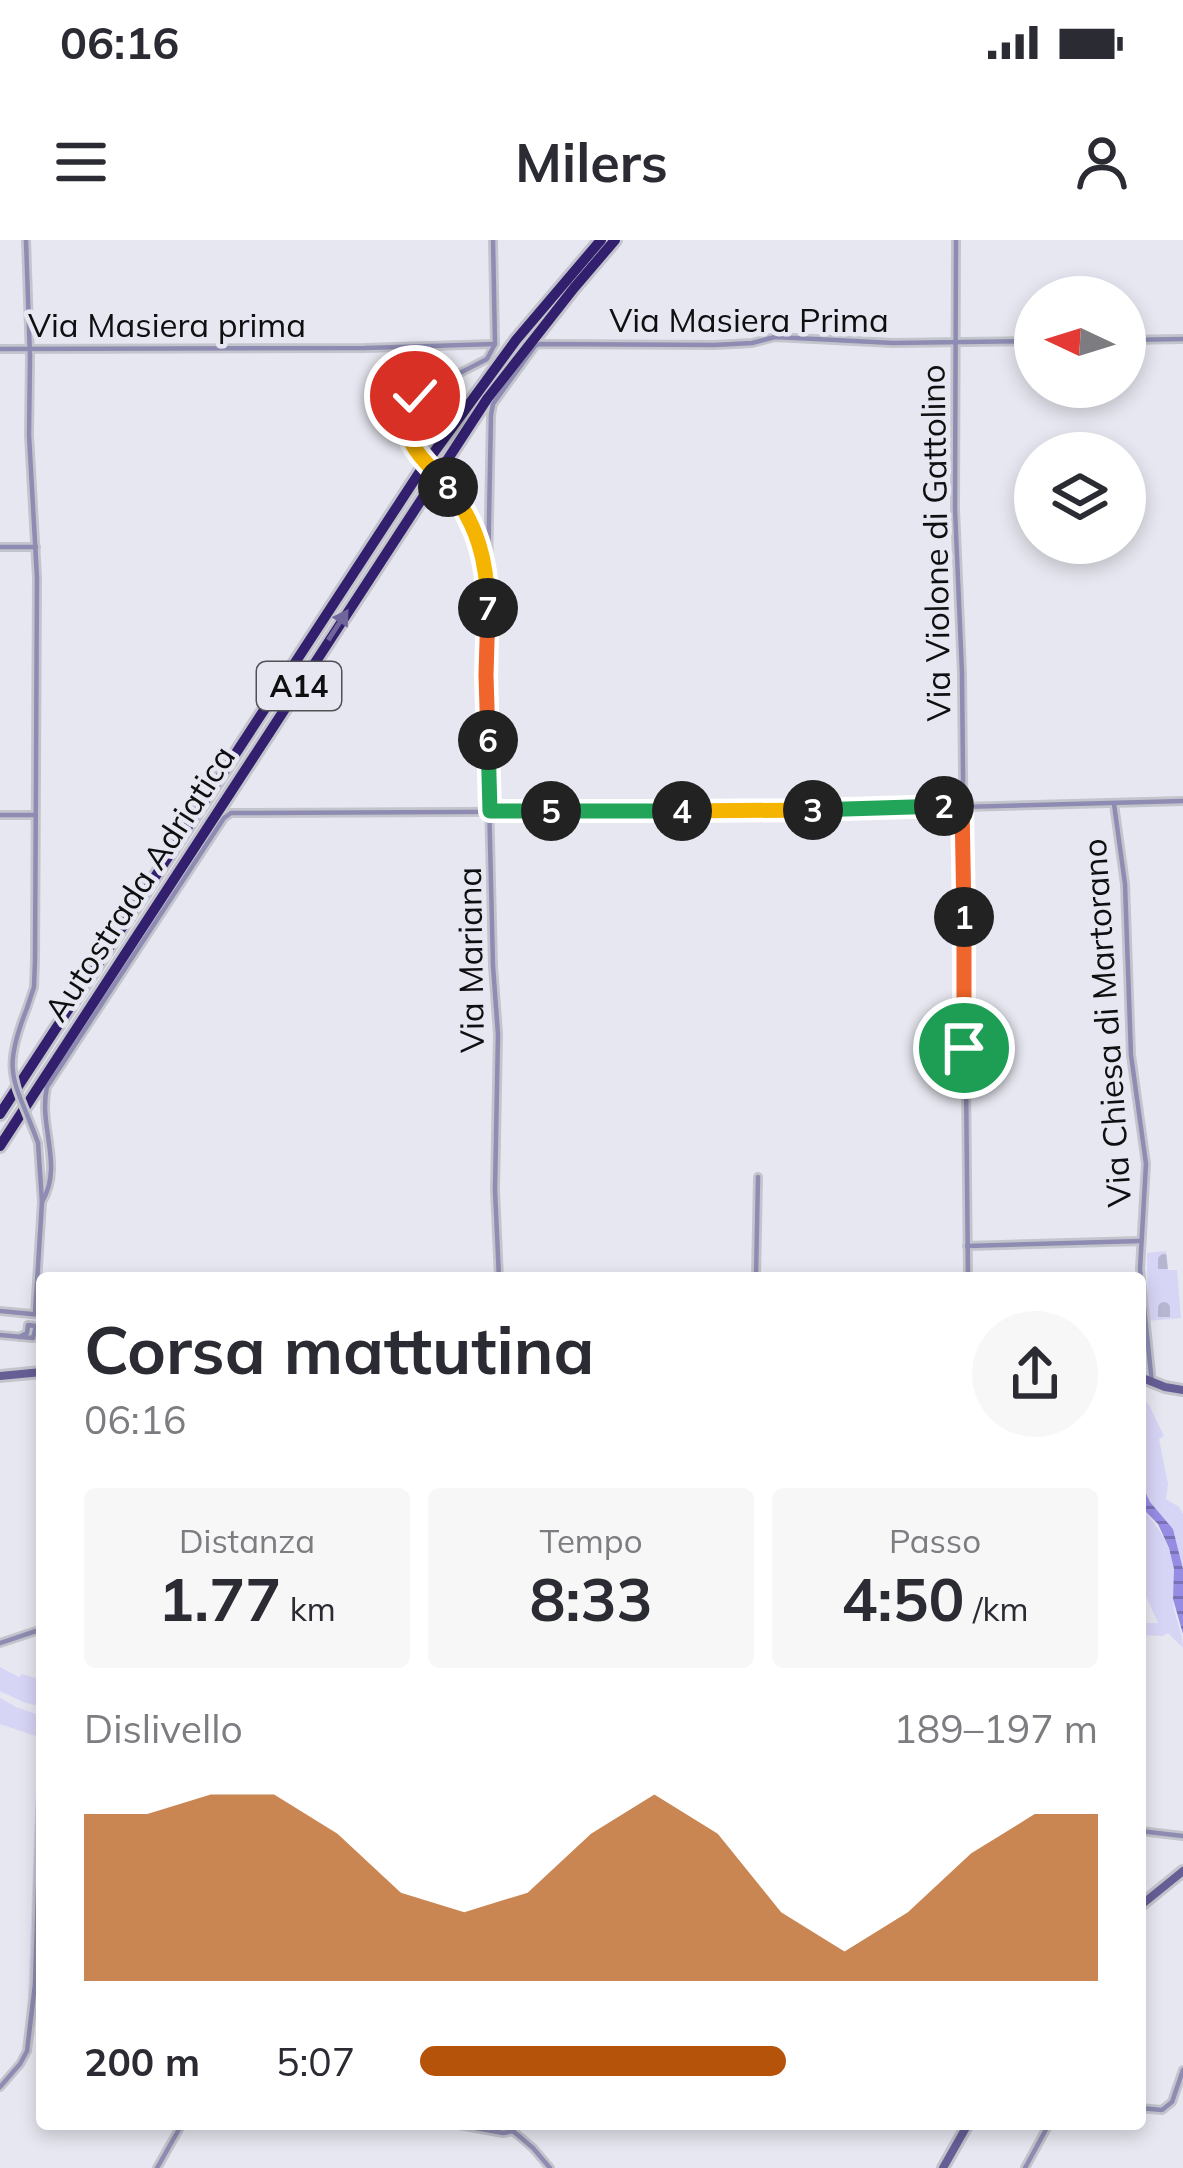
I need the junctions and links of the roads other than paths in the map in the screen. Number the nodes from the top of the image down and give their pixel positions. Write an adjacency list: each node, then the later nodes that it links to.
1 (26, 240): 12 (street)
2 (493, 240): 11 (street)
3 (601, 240): 27 (highway, Autostrada Adriatica / A14)
4 (615, 240): 28 (highway, Autostrada Adriatica / A14, one-way to 4)
5 (956, 240): 9 (street, Via Violone di Gattolino)
6 (1183, 339): 7 (street)
7 (1146, 340)
8 (1014, 342): 9 (street, Via Masiera Prima)
9 (955, 343): 15 (street, Via Masiera Prima); 21 (street, Via Violone di Gattolino)
10 (478, 344): 11 (street, Via Masiera prima); 12 (street, Via Masiera prima); 14 (street)
11 (495, 344): 14 (street)
12 (29, 348): 13 (street, Via Masiera prima); 17 (street)
13 (0, 349)
14 (487, 359): 18 (street, Via Mariana, bridge)
15 (494, 404): 18 (street, Via Mariana)
16 (0, 547): 17 (street)
17 (36, 547): 24 (street)
18 (487, 570): 22 (street, Via Mariana)
19 (1183, 801): 20 (street)
20 (1114, 804): 21 (street); 31 (street, Via Chiesa di Martorano)
21 (962, 805): 22 (street); 32 (street, Via Violone di Gattolino)
22 (490, 811): 30 (street); 34 (street, Via Mariana)
23 (0, 815): 24 (street)
24 (35, 815): 25 (street, bridge)
25 (4, 1049)
26 (4, 1061): 30 (street, bridge)
27 (0, 1114)
28 (0, 1146)
29 (758, 1177): 35 (street)
30 (42, 1202): 33 (street)
31 (1142, 1241): 32 (street); 37 (street, Via Chiesa di Martorano)
32 (967, 1246): 36 (street, Via Violone di Gattolino)
33 (40, 1272)
34 (499, 1272)
35 (756, 1272)
36 (968, 1272)
37 (1141, 1272)
38 (0, 1312): 39 (street)
39 (36, 1314)
40 (1146, 1321): 46 (street, Via Chiesa di Martorano)
41 (0, 1335): 42 (street)
42 (19, 1337)
43 (36, 1373): 44 (main road)
44 (0, 1376)
45 (1146, 1380): 46 (main road)
46 (1152, 1383): 47 (main road)
47 (1183, 1390)
48 (36, 1631): 49 (street)
49 (0, 1643)
50 (1146, 1832): 51 (street)
51 (1183, 1836)
52 (1183, 1871): 53 (main road)
53 (1146, 1901)
54 (36, 1953): 56 (street)
55 (1183, 2070): 57 (street)
56 (0, 2087)
57 (1146, 2109)
58 (179, 2130): 62 (street)
59 (516, 2130): 63 (street)
60 (965, 2130): 64 (main road)
61 (1046, 2130): 65 (street)
62 (157, 2168)
63 (550, 2168)
64 (943, 2168)
65 (1025, 2168)

